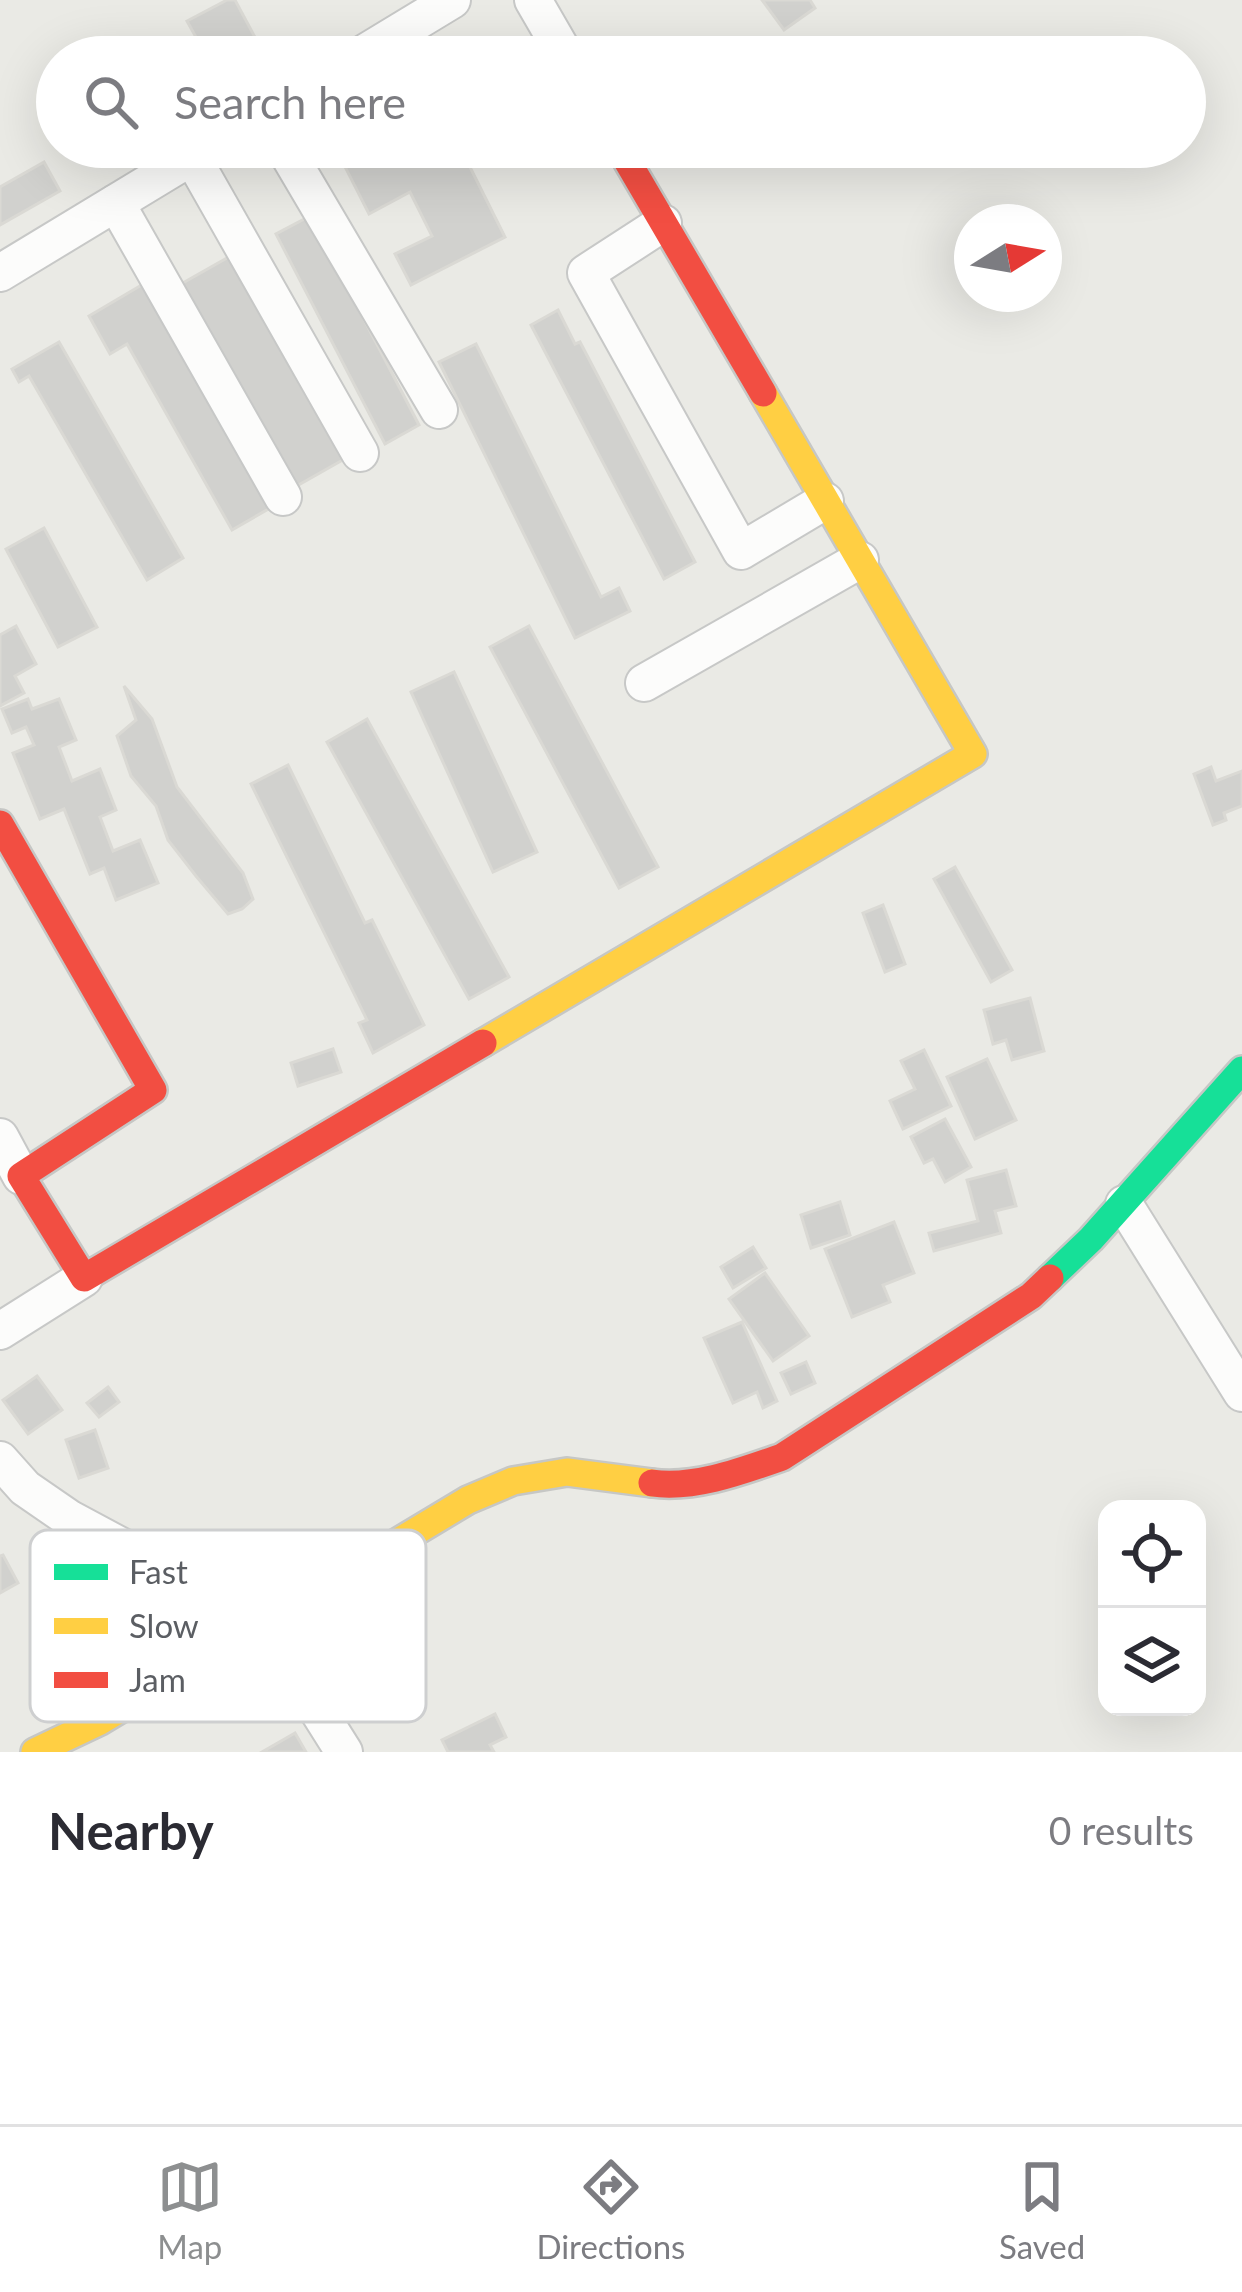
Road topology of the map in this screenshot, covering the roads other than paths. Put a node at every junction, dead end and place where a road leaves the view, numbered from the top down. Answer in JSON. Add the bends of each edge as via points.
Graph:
{"nodes":[{"id":1,"x":452,"y":0,"type":"edge"},
{"id":2,"x":533,"y":0,"type":"edge"},
{"id":3,"x":393,"y":36,"type":"edge"},
{"id":4,"x":554,"y":36,"type":"edge"},
{"id":5,"x":174,"y":168,"type":"edge"},
{"id":6,"x":209,"y":168,"type":"edge"},
{"id":7,"x":296,"y":168,"type":"edge"},
{"id":8,"x":631,"y":168,"type":"edge"},
{"id":9,"x":116,"y":203,"type":"junction"},
{"id":10,"x":664,"y":223,"type":"junction"},
{"id":11,"x":0,"y":273,"type":"edge"},
{"id":12,"x":439,"y":410,"type":"dead end"},
{"id":13,"x":360,"y":453,"type":"dead end"},
{"id":14,"x":283,"y":497,"type":"dead end"},
{"id":15,"x":825,"y":501,"type":"junction"},
{"id":16,"x":860,"y":560,"type":"junction"},
{"id":17,"x":644,"y":682,"type":"dead end"},
{"id":18,"x":0,"y":824,"type":"edge"},
{"id":19,"x":1242,"y":1070,"type":"edge"},
{"id":20,"x":0,"y":1137,"type":"edge"},
{"id":21,"x":21,"y":1176,"type":"junction"},
{"id":22,"x":1124,"y":1204,"type":"junction"},
{"id":23,"x":84,"y":1278,"type":"junction"},
{"id":24,"x":0,"y":1330,"type":"edge"},
{"id":25,"x":1242,"y":1393,"type":"edge"},
{"id":26,"x":0,"y":1460,"type":"edge"},
{"id":27,"x":91,"y":1530,"type":"edge"},
{"id":28,"x":418,"y":1530,"type":"edge"},
{"id":29,"x":96,"y":1722,"type":"edge"},
{"id":30,"x":325,"y":1722,"type":"edge"},
{"id":31,"x":40,"y":1752,"type":"edge"},
{"id":32,"x":344,"y":1752,"type":"edge"}],
"edges":[{"from":1,"to":3,"type":"street"},
{"from":2,"to":4,"type":"street"},
{"from":5,"to":9,"type":"street"},
{"from":6,"to":13,"type":"street"},
{"from":7,"to":12,"type":"street"},
{"from":8,"to":10,"type":"street"},
{"from":9,"to":11,"type":"street"},
{"from":9,"to":14,"type":"street"},
{"from":10,"to":15,"type":"street"},
{"from":10,"to":15,"type":"street","via":[[586,273],[741,551]]},
{"from":15,"to":16,"type":"street"},
{"from":16,"to":17,"type":"street"},
{"from":16,"to":23,"type":"street","via":[[973,754]]},
{"from":18,"to":21,"type":"street","via":[[153,1090]]},
{"from":19,"to":22,"type":"street"},
{"from":20,"to":21,"type":"street"},
{"from":21,"to":23,"type":"street"},
{"from":22,"to":25,"type":"street"},
{"from":22,"to":28,"type":"street","via":[[1030,1296],[782,1457],[666,1485],[567,1472],[513,1481]]},
{"from":23,"to":24,"type":"street"},
{"from":26,"to":27,"type":"street","via":[[25,1488]]},
{"from":29,"to":31,"type":"street"},
{"from":30,"to":32,"type":"street"}]}
